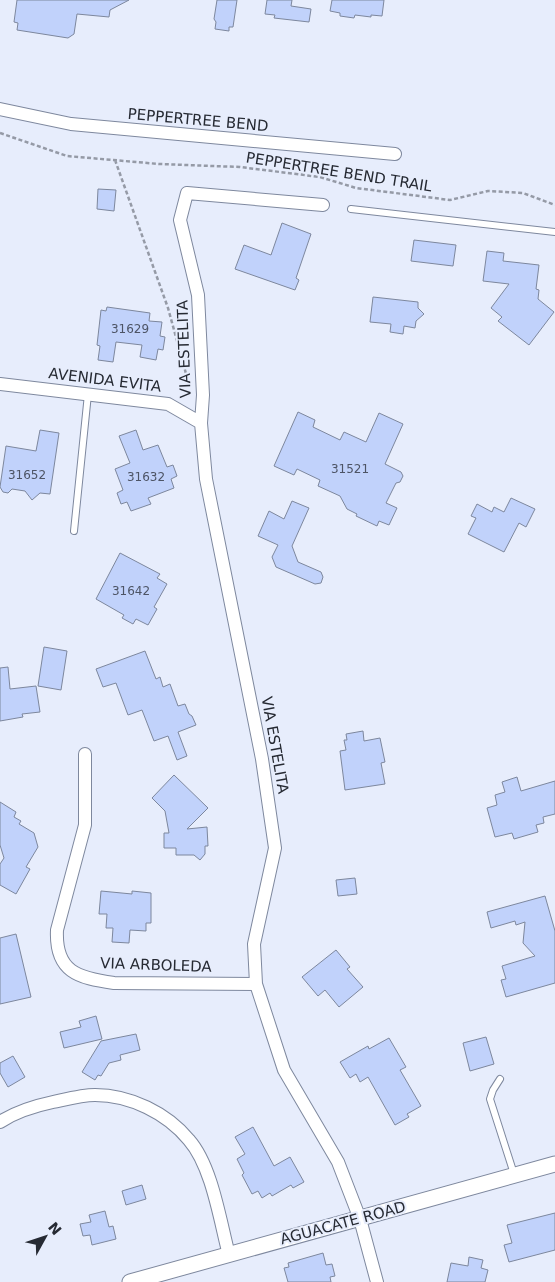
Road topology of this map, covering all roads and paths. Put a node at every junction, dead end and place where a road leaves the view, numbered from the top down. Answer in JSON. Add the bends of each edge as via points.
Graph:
{"nodes":[{"id":1,"x":0,"y":109,"type":"edge"},
{"id":2,"x":0,"y":133,"type":"edge"},
{"id":3,"x":395,"y":154,"type":"dead end"},
{"id":4,"x":115,"y":160,"type":"junction"},
{"id":5,"x":323,"y":205,"type":"dead end"},
{"id":6,"x":555,"y":205,"type":"edge"},
{"id":7,"x":351,"y":209,"type":"dead end"},
{"id":8,"x":555,"y":232,"type":"edge"},
{"id":9,"x":0,"y":384,"type":"edge"},
{"id":10,"x":190,"y":388,"type":"dead end"},
{"id":11,"x":88,"y":394,"type":"junction"},
{"id":12,"x":201,"y":423,"type":"junction"},
{"id":13,"x":74,"y":531,"type":"dead end"},
{"id":14,"x":85,"y":754,"type":"dead end"},
{"id":15,"x":256,"y":984,"type":"junction"},
{"id":16,"x":500,"y":1080,"type":"dead end"},
{"id":17,"x":0,"y":1122,"type":"edge"},
{"id":18,"x":555,"y":1164,"type":"edge"},
{"id":19,"x":515,"y":1176,"type":"junction"},
{"id":20,"x":360,"y":1219,"type":"junction"},
{"id":21,"x":229,"y":1255,"type":"junction"},
{"id":22,"x":130,"y":1282,"type":"edge"},
{"id":23,"x":377,"y":1282,"type":"edge"}],
"edges":[{"from":1,"to":3,"type":"street","name":"PEPPERTREE BEND","via":[[71,124]]},
{"from":2,"to":4,"type":"path","name":"PEPPERTREE BEND TRAIL","via":[[67,156]]},
{"from":4,"to":6,"type":"path","name":"PEPPERTREE BEND TRAIL","via":[[240,167],[320,177],[365,190],[450,200],[488,191],[523,193]]},
{"from":4,"to":10,"type":"path","via":[[168,308]]},
{"from":5,"to":12,"type":"street","name":"VIA ESTELITA","via":[[187,193],[180,220],[198,295],[203,395]]},
{"from":7,"to":8,"type":"lane"},
{"from":9,"to":11,"type":"street","name":"AVENIDA EVITA"},
{"from":11,"to":12,"type":"street","name":"AVENIDA EVITA","via":[[168,404]]},
{"from":11,"to":13,"type":"lane"},
{"from":12,"to":15,"type":"street","name":"VIA ESTELITA","via":[[206,479],[262,759],[275,848],[254,944]]},
{"from":14,"to":15,"type":"street","name":"VIA ARBOLEDA","via":[[85,825],[57,930],[59,954],[66,965],[74,974],[114,982]]},
{"from":15,"to":20,"type":"street","name":"VIA ESTELITA","via":[[284,1070],[338,1162]]},
{"from":16,"to":19,"type":"lane","via":[[490,1099]]},
{"from":17,"to":21,"type":"street","via":[[31,1107],[93,1095],[131,1101],[156,1112],[190,1140],[206,1170]]},
{"from":18,"to":19,"type":"street","name":"AGUACATE ROAD"},
{"from":19,"to":20,"type":"street","name":"AGUACATE ROAD"},
{"from":20,"to":21,"type":"street","name":"AGUACATE ROAD"},
{"from":20,"to":23,"type":"street","name":"VIA ESTELITA"},
{"from":21,"to":22,"type":"street","name":"AGUACATE ROAD"}]}
